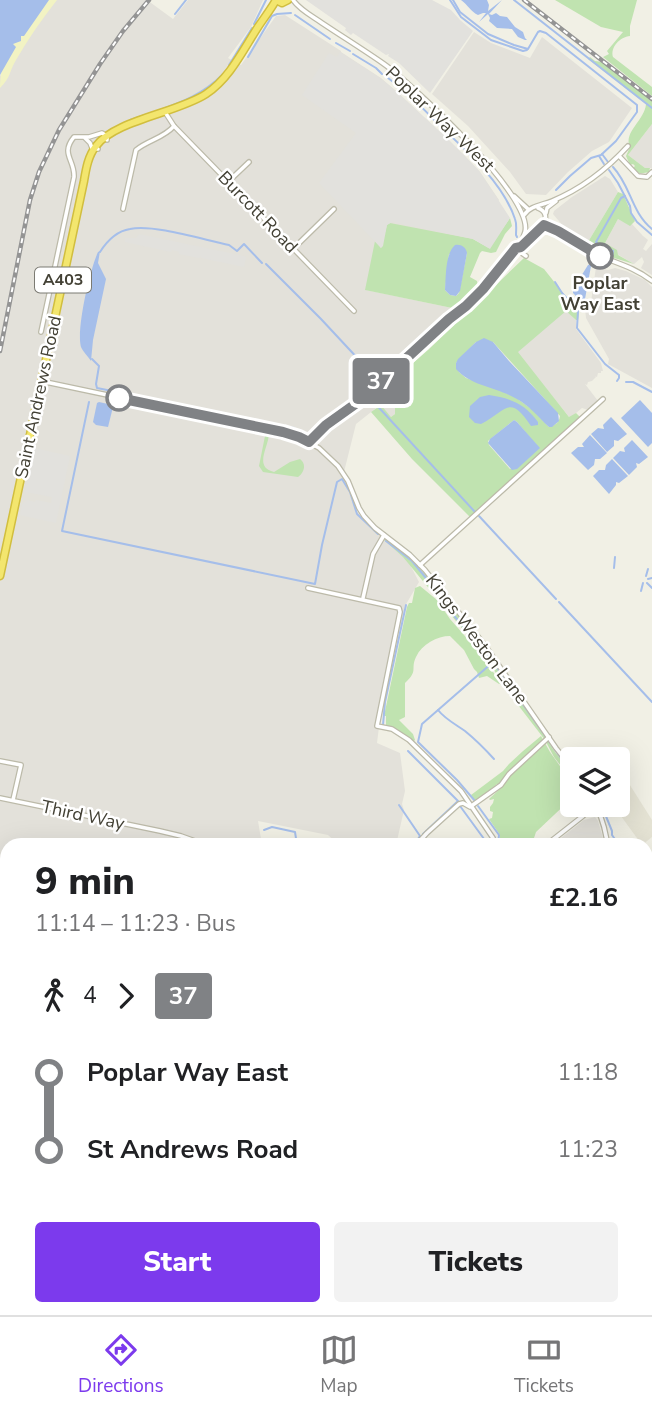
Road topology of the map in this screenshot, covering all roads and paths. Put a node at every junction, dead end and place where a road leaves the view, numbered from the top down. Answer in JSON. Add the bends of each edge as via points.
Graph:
{"nodes":[{"id":1,"x":285,"y":1,"type":"edge"},
{"id":2,"x":165,"y":112,"type":"junction"},
{"id":3,"x":174,"y":126,"type":"junction"},
{"id":4,"x":93,"y":136,"type":"junction"},
{"id":5,"x":83,"y":137,"type":"junction"},
{"id":6,"x":107,"y":138,"type":"junction"},
{"id":7,"x":628,"y":146,"type":"dead end"},
{"id":8,"x":94,"y":147,"type":"junction"},
{"id":9,"x":619,"y":156,"type":"junction"},
{"id":10,"x":249,"y":162,"type":"dead end"},
{"id":11,"x":652,"y":172,"type":"edge"},
{"id":12,"x":229,"y":181,"type":"junction"},
{"id":13,"x":510,"y":192,"type":"junction"},
{"id":14,"x":560,"y":197,"type":"junction"},
{"id":15,"x":117,"y":202,"type":"dead end"},
{"id":16,"x":536,"y":207,"type":"junction"},
{"id":17,"x":334,"y":209,"type":"dead end"},
{"id":18,"x":528,"y":209,"type":"junction"},
{"id":19,"x":545,"y":214,"type":"junction"},
{"id":20,"x":524,"y":215,"type":"junction"},
{"id":21,"x":545,"y":223,"type":"junction"},
{"id":22,"x":532,"y":228,"type":"junction"},
{"id":23,"x":294,"y":248,"type":"junction"},
{"id":24,"x":516,"y":248,"type":"junction"},
{"id":25,"x":526,"y":256,"type":"dead end"},
{"id":26,"x":652,"y":281,"type":"edge"},
{"id":27,"x":354,"y":311,"type":"dead end"},
{"id":28,"x":41,"y":331,"type":"dead end"},
{"id":29,"x":41,"y":381,"type":"junction"},
{"id":30,"x":603,"y":399,"type":"dead end"},
{"id":31,"x":311,"y":443,"type":"junction"},
{"id":32,"x":384,"y":535,"type":"junction"},
{"id":33,"x":420,"y":565,"type":"junction"},
{"id":34,"x":0,"y":576,"type":"edge"},
{"id":35,"x":308,"y":588,"type":"dead end"},
{"id":36,"x":362,"y":599,"type":"junction"},
{"id":37,"x":549,"y":737,"type":"junction"},
{"id":38,"x":560,"y":753,"type":"edge"},
{"id":39,"x":0,"y":761,"type":"edge"},
{"id":40,"x":0,"y":798,"type":"edge"},
{"id":41,"x":13,"y":800,"type":"junction"},
{"id":42,"x":472,"y":806,"type":"junction"},
{"id":43,"x":601,"y":817,"type":"edge"},
{"id":44,"x":583,"y":826,"type":"dead end"},
{"id":45,"x":185,"y":838,"type":"edge"},
{"id":46,"x":422,"y":838,"type":"edge"},
{"id":47,"x":494,"y":838,"type":"edge"},
{"id":48,"x":555,"y":838,"type":"edge"},
{"id":49,"x":606,"y":838,"type":"edge"}],
"edges":[{"from":1,"to":2,"type":"highway","number":"A403","via":[[271,8],[218,85]]},
{"from":1,"to":13,"type":"street","name":"Poplar Way West","via":[[394,72],[469,142]]},
{"from":2,"to":3,"type":"street","name":"Burcott Road"},
{"from":2,"to":6,"type":"highway","name":"Saint Andrews Road","number":"A403"},
{"from":3,"to":12,"type":"street","name":"Burcott Road"},
{"from":3,"to":15,"type":"street","via":[[136,150],[124,207]]},
{"from":4,"to":5,"type":"street"},
{"from":4,"to":6,"type":"street","via":[[101,133]]},
{"from":4,"to":8,"type":"street"},
{"from":5,"to":8,"type":"street"},
{"from":5,"to":28,"type":"street","via":[[74,137],[70,143],[68,156],[74,177]]},
{"from":6,"to":8,"type":"highway","name":"Saint Andrews Road","number":"A403"},
{"from":7,"to":9,"type":"street"},
{"from":8,"to":29,"type":"highway","name":"Saint Andrews Road","number":"A403"},
{"from":9,"to":11,"type":"street","via":[[638,176]]},
{"from":9,"to":14,"type":"street"},
{"from":10,"to":12,"type":"street"},
{"from":12,"to":23,"type":"street","name":"Burcott Road"},
{"from":13,"to":18,"type":"street","name":"Poplar Way West"},
{"from":13,"to":20,"type":"street","name":"Poplar Way West"},
{"from":14,"to":16,"type":"street"},
{"from":14,"to":19,"type":"street"},
{"from":16,"to":18,"type":"street"},
{"from":16,"to":19,"type":"street"},
{"from":17,"to":23,"type":"street"},
{"from":18,"to":20,"type":"street"},
{"from":19,"to":21,"type":"street"},
{"from":20,"to":22,"type":"street"},
{"from":21,"to":22,"type":"street"},
{"from":21,"to":26,"type":"street"},
{"from":22,"to":24,"type":"street"},
{"from":22,"to":24,"type":"street"},
{"from":23,"to":27,"type":"street","name":"Burcott Road"},
{"from":24,"to":25,"type":"street"},
{"from":24,"to":31,"type":"street","via":[[466,306],[361,400],[326,425]]},
{"from":29,"to":31,"type":"street","name":"Kings Weston Lane","via":[[283,432]]},
{"from":29,"to":34,"type":"highway","name":"Saint Andrews Road","number":"A403"},
{"from":30,"to":33,"type":"street"},
{"from":31,"to":32,"type":"street","name":"Kings Weston Lane","via":[[338,466],[364,516]]},
{"from":32,"to":33,"type":"street","name":"Kings Weston Lane"},
{"from":32,"to":36,"type":"street","via":[[373,554]]},
{"from":33,"to":37,"type":"street","name":"Kings Weston Lane","via":[[484,644]]},
{"from":35,"to":36,"type":"street"},
{"from":36,"to":42,"type":"street","via":[[397,607],[400,612],[377,726],[409,740]]},
{"from":37,"to":38,"type":"street","name":"Kings Weston Lane"},
{"from":37,"to":42,"type":"street","via":[[501,785]]},
{"from":39,"to":41,"type":"street","via":[[21,765]]},
{"from":40,"to":41,"type":"street","name":"Third Way"},
{"from":41,"to":45,"type":"street","name":"Third Way"},
{"from":42,"to":46,"type":"street","via":[[459,804]]},
{"from":42,"to":47,"type":"street"},
{"from":43,"to":49,"type":"street"},
{"from":44,"to":48,"type":"street","via":[[581,818]]}]}
